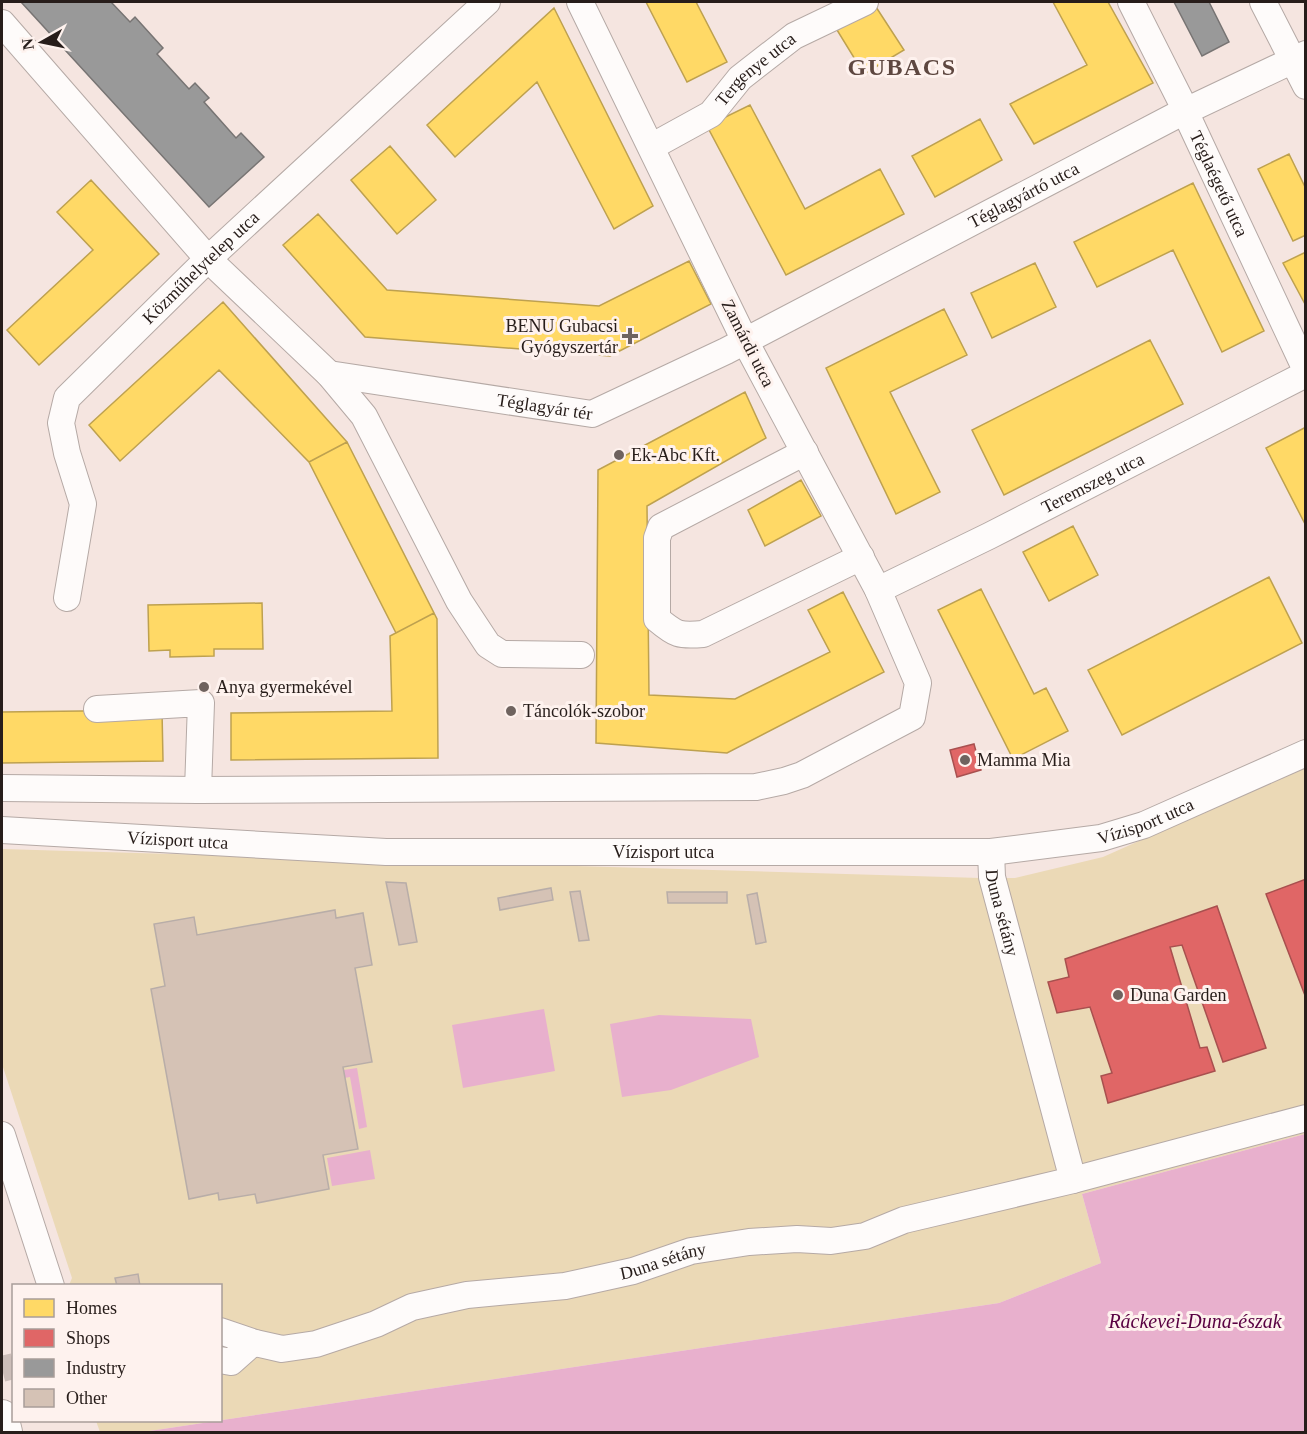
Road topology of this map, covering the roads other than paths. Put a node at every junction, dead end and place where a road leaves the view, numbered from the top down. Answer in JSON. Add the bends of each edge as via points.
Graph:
{"nodes":[{"id":1,"x":487,"y":2,"type":"edge"},
{"id":2,"x":580,"y":2,"type":"edge"},
{"id":3,"x":865,"y":2,"type":"edge"},
{"id":4,"x":1131,"y":2,"type":"edge"},
{"id":5,"x":1263,"y":2,"type":"edge"},
{"id":6,"x":2,"y":23,"type":"edge"},
{"id":7,"x":1299,"y":57,"type":"edge"},
{"id":8,"x":1305,"y":86,"type":"edge"},
{"id":9,"x":1186,"y":111,"type":"junction"},
{"id":10,"x":651,"y":147,"type":"junction"},
{"id":11,"x":208,"y":260,"type":"junction"},
{"id":12,"x":745,"y":341,"type":"junction"},
{"id":13,"x":1305,"y":372,"type":"edge"},
{"id":14,"x":329,"y":374,"type":"junction"},
{"id":15,"x":805,"y":452,"type":"junction"},
{"id":16,"x":861,"y":557,"type":"junction"},
{"id":17,"x":878,"y":590,"type":"junction"},
{"id":18,"x":67,"y":598,"type":"dead end"},
{"id":19,"x":581,"y":655,"type":"dead end"},
{"id":20,"x":97,"y":709,"type":"dead end"},
{"id":21,"x":1305,"y":753,"type":"edge"},
{"id":22,"x":2,"y":788,"type":"edge"},
{"id":23,"x":198,"y":790,"type":"junction"},
{"id":24,"x":2,"y":830,"type":"edge"},
{"id":25,"x":991,"y":852,"type":"junction"},
{"id":26,"x":1305,"y":1118,"type":"edge"},
{"id":27,"x":2,"y":1135,"type":"edge"},
{"id":28,"x":1073,"y":1180,"type":"junction"},
{"id":29,"x":50,"y":1284,"type":"edge"},
{"id":30,"x":224,"y":1335,"type":"edge"},
{"id":31,"x":255,"y":1343,"type":"junction"},
{"id":32,"x":222,"y":1360,"type":"edge"},
{"id":33,"x":2,"y":1416,"type":"edge"},
{"id":34,"x":6,"y":1432,"type":"edge"}],
"edges":[{"from":1,"to":11,"type":"street","name":"Közműhelytelep utca"},
{"from":2,"to":10,"type":"street","name":"Zamárdi utca"},
{"from":3,"to":10,"type":"street","name":"Tergenye utca","via":[[794,36],[740,78],[711,114]]},
{"from":4,"to":9,"type":"street","name":"Téglaégető utca"},
{"from":5,"to":7,"type":"street"},
{"from":6,"to":11,"type":"street"},
{"from":7,"to":8,"type":"street"},
{"from":7,"to":9,"type":"street","name":"Téglagyártó utca"},
{"from":9,"to":12,"type":"street","name":"Téglagyártó utca"},
{"from":9,"to":13,"type":"street","name":"Téglaégető utca"},
{"from":10,"to":12,"type":"street","name":"Zamárdi utca"},
{"from":11,"to":14,"type":"street"},
{"from":11,"to":18,"type":"street","name":"Közműhelytelep utca","via":[[67,398],[61,423],[83,504]]},
{"from":12,"to":14,"type":"street","name":"Téglagyár tér","via":[[592,414]]},
{"from":12,"to":15,"type":"street","name":"Zamárdi utca"},
{"from":13,"to":17,"type":"street","name":"Teremszeg utca"},
{"from":14,"to":19,"type":"street","via":[[364,416],[459,602],[488,645],[502,654]]},
{"from":15,"to":16,"type":"street","name":"Zamárdi utca"},
{"from":15,"to":16,"type":"street","via":[[661,527],[657,538],[657,619],[682,636],[703,634]]},
{"from":16,"to":17,"type":"street","name":"Zamárdi utca"},
{"from":17,"to":23,"type":"street","name":"Zamárdi utca","via":[[918,683],[912,717],[784,781],[756,787]]},
{"from":20,"to":23,"type":"street","via":[[201,703]]},
{"from":21,"to":25,"type":"street","name":"Vízisport utca","via":[[1144,825],[1101,838]]},
{"from":22,"to":23,"type":"street"},
{"from":24,"to":25,"type":"street","name":"Vízisport utca","via":[[386,852]]},
{"from":25,"to":28,"type":"street","name":"Duna sétány","via":[[992,877]]},
{"from":26,"to":28,"type":"street","name":"Duna sétány"},
{"from":27,"to":29,"type":"street"},
{"from":28,"to":31,"type":"street","name":"Duna sétány","via":[[904,1220],[865,1236],[831,1241],[749,1242],[691,1251],[633,1271],[565,1286],[467,1295],[412,1307],[316,1344],[282,1349]]},
{"from":30,"to":31,"type":"street","name":"Duna sétány"},
{"from":31,"to":32,"type":"street","via":[[231,1362]]},
{"from":33,"to":34,"type":"main road"}]}
